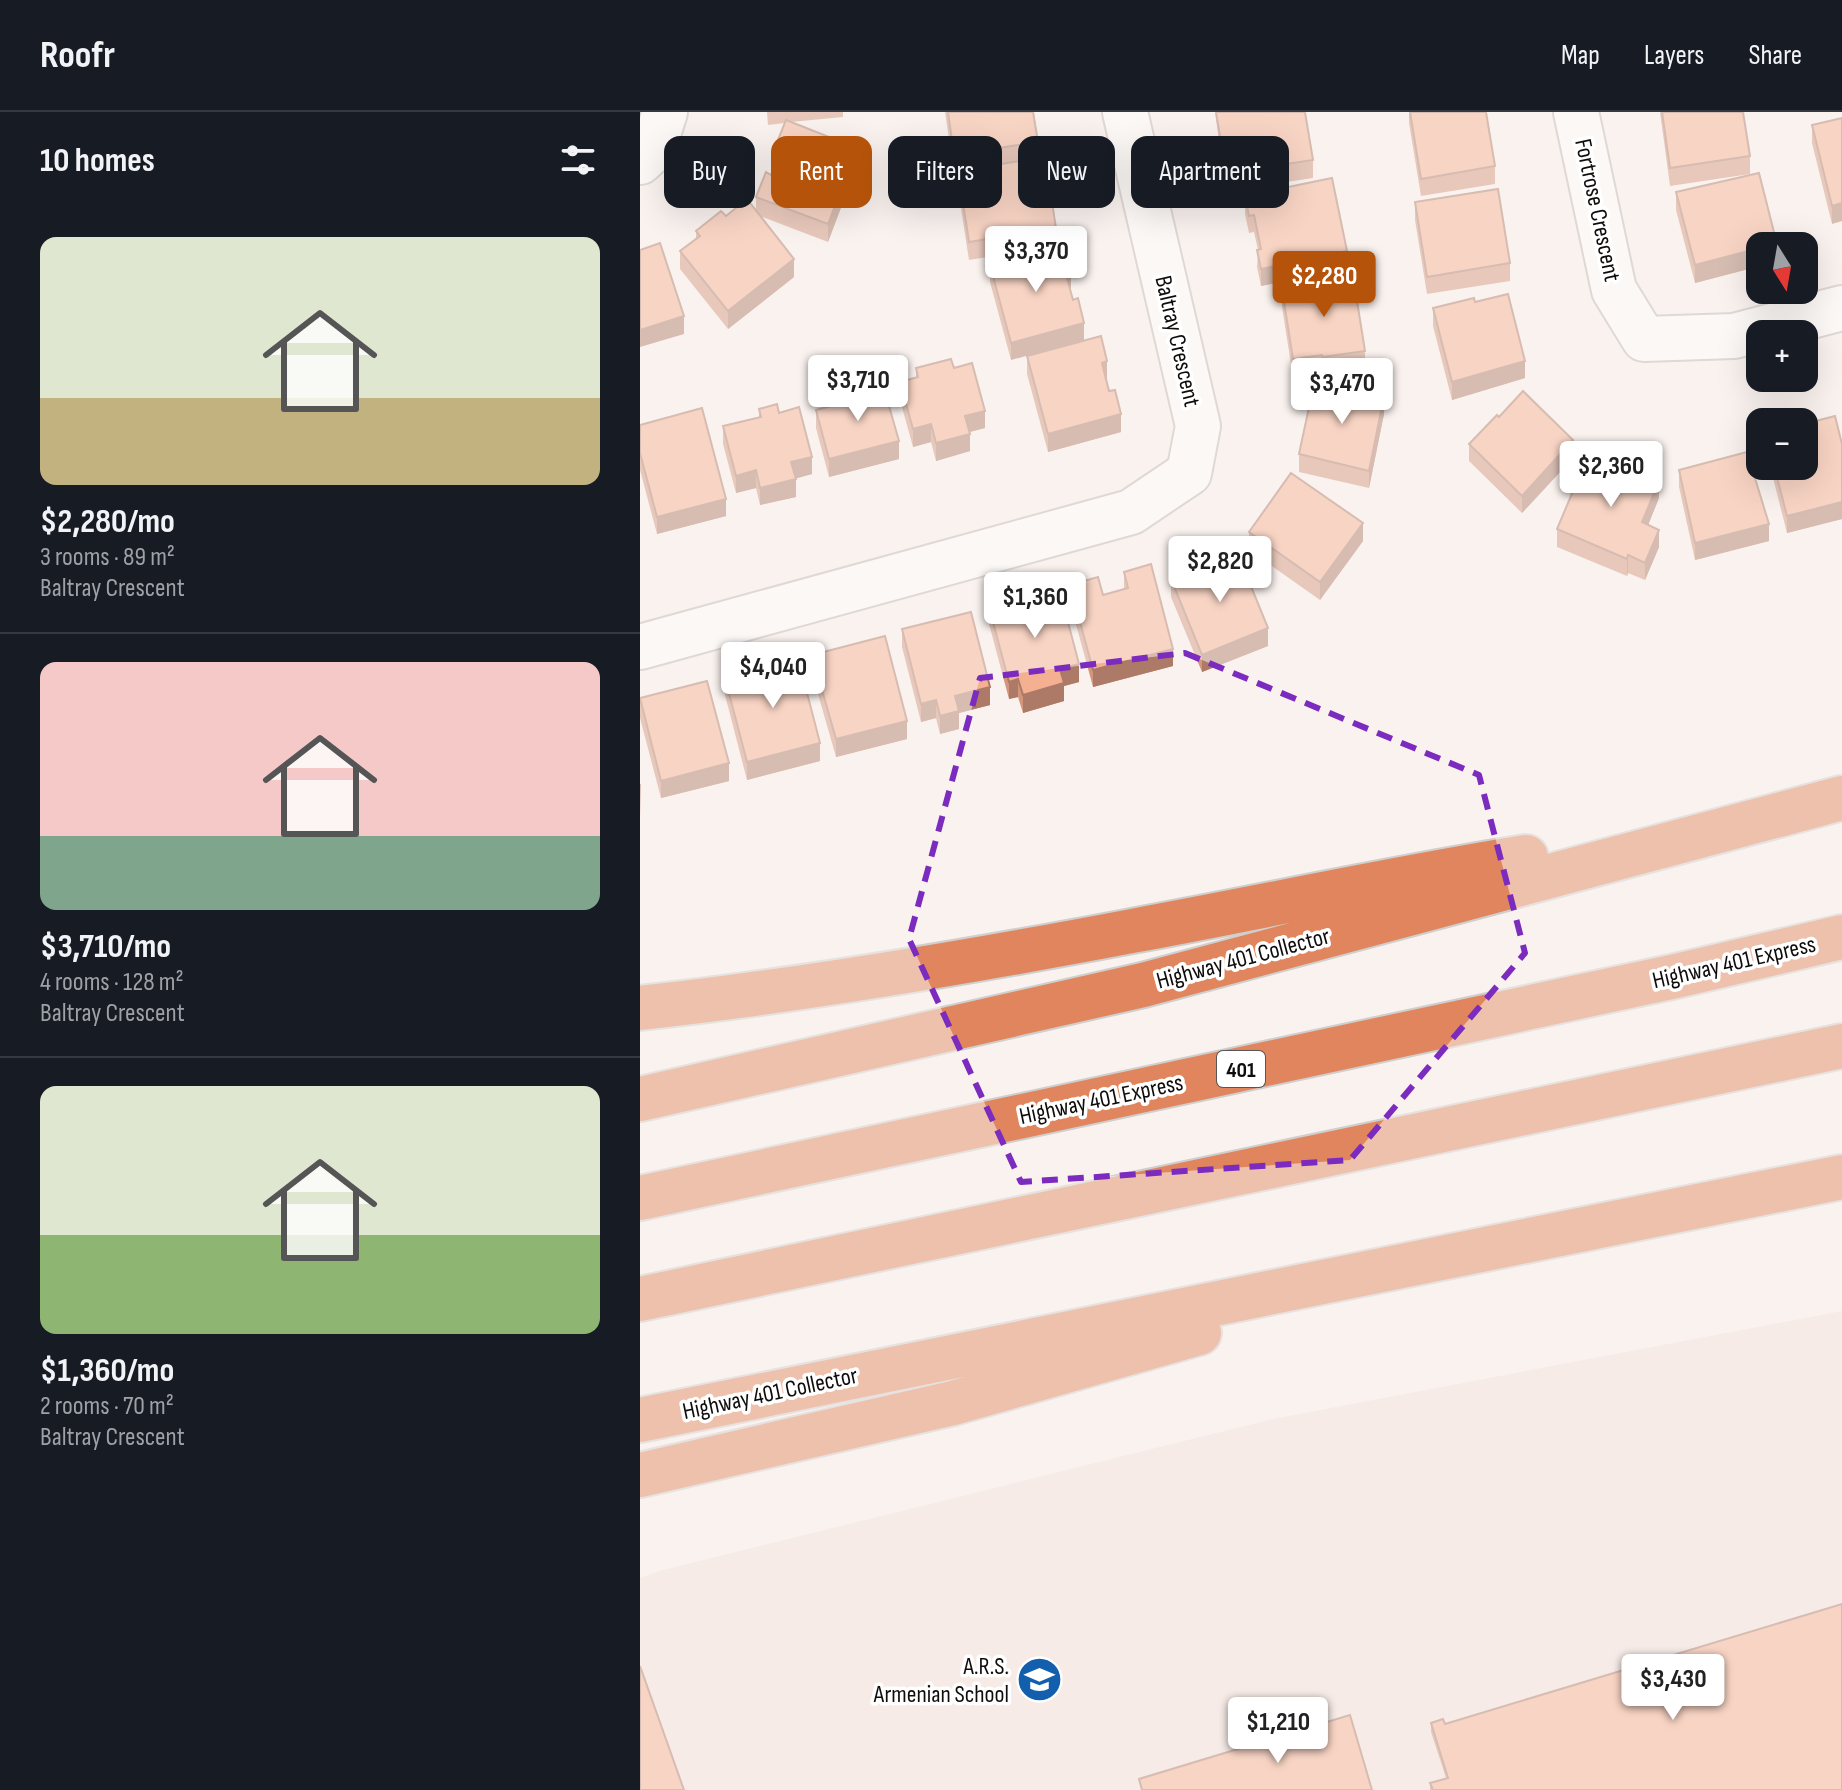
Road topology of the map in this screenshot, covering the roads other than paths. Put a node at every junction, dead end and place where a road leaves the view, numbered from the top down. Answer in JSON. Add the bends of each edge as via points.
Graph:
{"nodes":[{"id":1,"x":665,"y":112,"type":"edge"},
{"id":2,"x":1125,"y":112,"type":"edge"},
{"id":3,"x":1576,"y":112,"type":"edge"},
{"id":4,"x":640,"y":162,"type":"edge"},
{"id":5,"x":1842,"y":308,"type":"edge"},
{"id":6,"x":640,"y":647,"type":"edge"},
{"id":7,"x":1842,"y":798,"type":"edge"},
{"id":8,"x":1757,"y":821,"type":"junction"},
{"id":9,"x":1842,"y":937,"type":"edge"},
{"id":10,"x":640,"y":1008,"type":"edge"},
{"id":11,"x":1842,"y":1046,"type":"edge"},
{"id":12,"x":640,"y":1099,"type":"edge"},
{"id":13,"x":1842,"y":1177,"type":"edge"},
{"id":14,"x":640,"y":1198,"type":"edge"},
{"id":15,"x":1526,"y":1239,"type":"junction"},
{"id":16,"x":640,"y":1299,"type":"edge"},
{"id":17,"x":640,"y":1420,"type":"edge"},
{"id":18,"x":640,"y":1475,"type":"edge"}],
"edges":[{"from":1,"to":4,"type":"street","via":[[653,150]]},
{"from":2,"to":6,"type":"street","name":"Baltray Crescent","via":[[1198,426],[1189,473],[1131,512]]},
{"from":3,"to":5,"type":"street","name":"Fortrose Crescent","via":[[1614,290],[1644,339],[1734,336]]},
{"from":7,"to":8,"type":"highway","name":"Highway 401 Collector"},
{"from":8,"to":10,"type":"highway","via":[[1454,869],[1130,932],[805,987]]},
{"from":8,"to":12,"type":"highway","name":"Highway 401 Collector","via":[[1143,985]]},
{"from":9,"to":14,"type":"highway","name":"Highway 401 Express","number":"401"},
{"from":11,"to":16,"type":"highway"},
{"from":13,"to":15,"type":"highway","name":"Highway 401 Collector"},
{"from":15,"to":17,"type":"highway","name":"Highway 401 Collector"},
{"from":15,"to":18,"type":"highway","via":[[953,1403]]}]}
